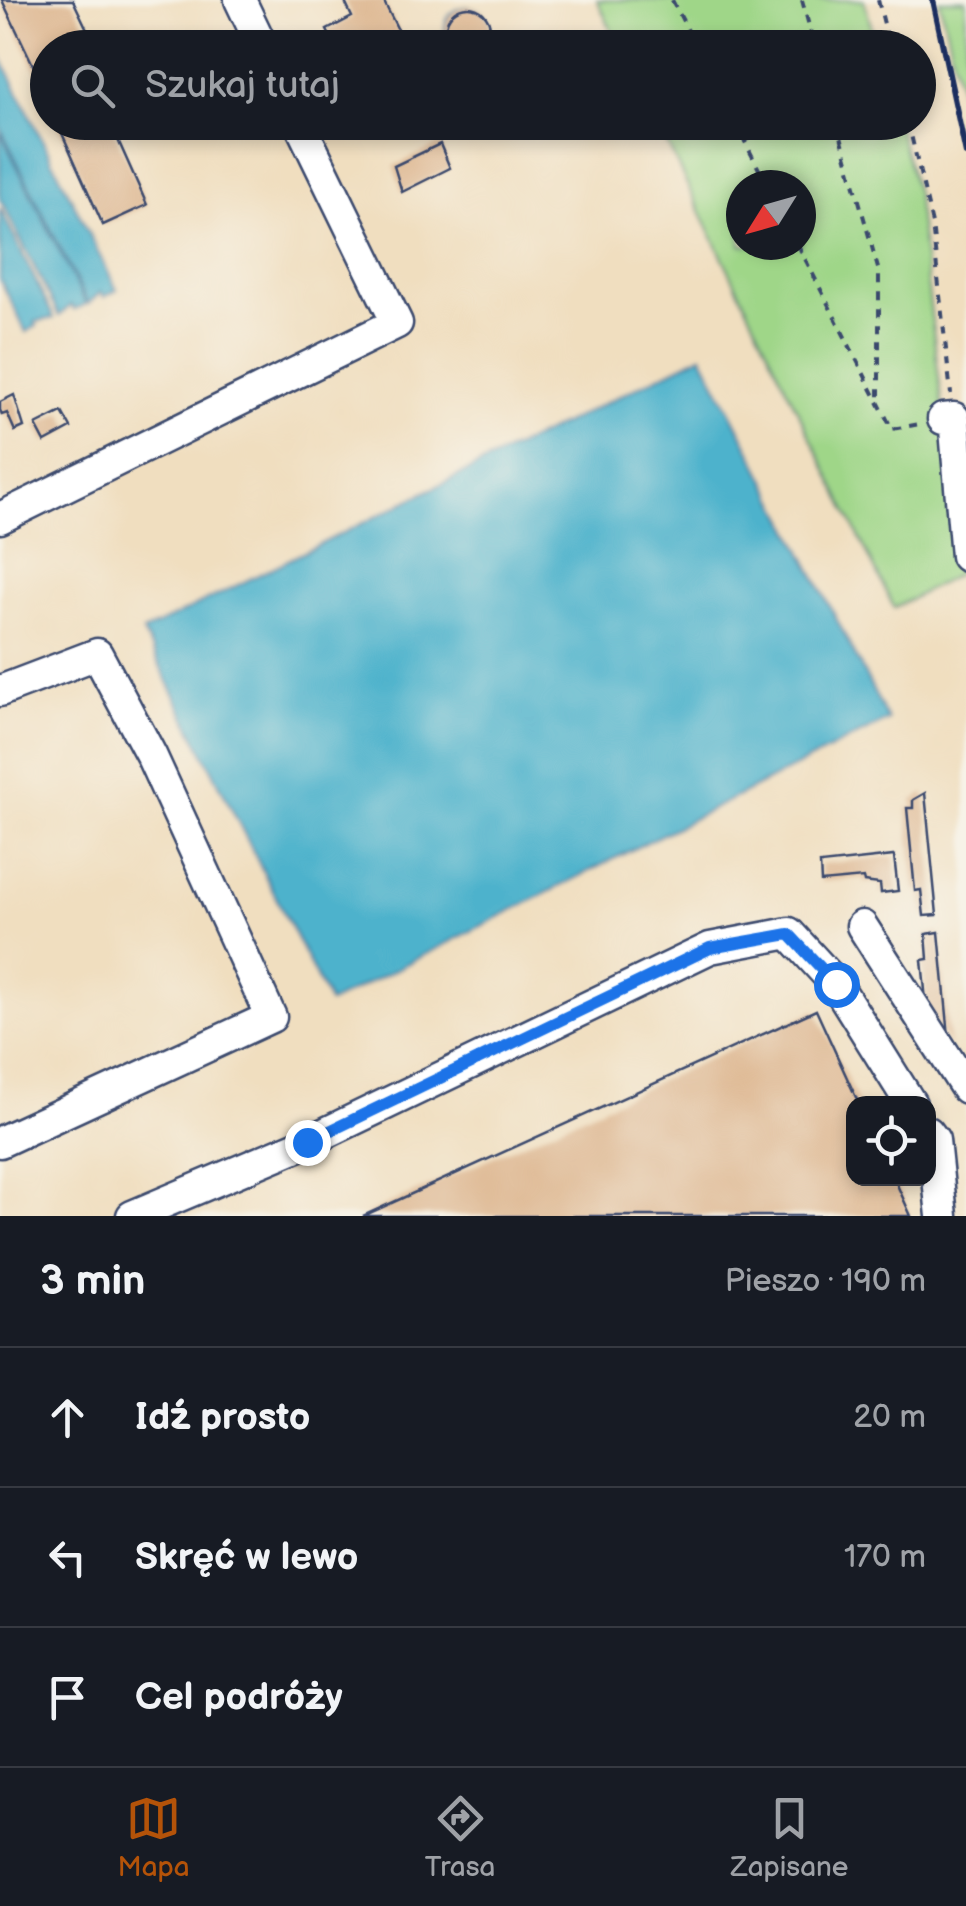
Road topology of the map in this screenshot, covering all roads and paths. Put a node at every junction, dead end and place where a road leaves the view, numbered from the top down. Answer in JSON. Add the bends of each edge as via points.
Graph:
{"nodes":[{"id":1,"x":240,"y":0,"type":"edge"},
{"id":2,"x":672,"y":0,"type":"edge"},
{"id":3,"x":802,"y":0,"type":"edge"},
{"id":4,"x":878,"y":0,"type":"edge"},
{"id":5,"x":254,"y":30,"type":"edge"},
{"id":6,"x":688,"y":30,"type":"edge"},
{"id":7,"x":810,"y":30,"type":"edge"},
{"id":8,"x":886,"y":30,"type":"edge"},
{"id":9,"x":308,"y":140,"type":"edge"},
{"id":10,"x":744,"y":140,"type":"edge"},
{"id":11,"x":841,"y":140,"type":"edge"},
{"id":12,"x":912,"y":140,"type":"edge"},
{"id":13,"x":759,"y":170,"type":"edge"},
{"id":14,"x":806,"y":260,"type":"edge"},
{"id":15,"x":879,"y":404,"type":"junction"},
{"id":16,"x":948,"y":419,"type":"junction"},
{"id":17,"x":0,"y":518,"type":"edge"},
{"id":18,"x":966,"y":556,"type":"edge"},
{"id":19,"x":0,"y":691,"type":"edge"},
{"id":20,"x":862,"y":926,"type":"dead end"},
{"id":21,"x":966,"y":1088,"type":"edge"},
{"id":22,"x":906,"y":1096,"type":"edge"},
{"id":23,"x":0,"y":1142,"type":"edge"},
{"id":24,"x":936,"y":1159,"type":"edge"},
{"id":25,"x":132,"y":1216,"type":"edge"},
{"id":26,"x":942,"y":1216,"type":"edge"}],
"edges":[{"from":1,"to":5,"type":"lane"},
{"from":2,"to":6,"type":"path"},
{"from":3,"to":7,"type":"path"},
{"from":4,"to":8,"type":"path"},
{"from":9,"to":17,"type":"lane","via":[[396,324]]},
{"from":10,"to":13,"type":"path"},
{"from":11,"to":15,"type":"path","via":[[880,272]]},
{"from":12,"to":16,"type":"path","via":[[932,224]]},
{"from":14,"to":15,"type":"path"},
{"from":15,"to":16,"type":"path","via":[[892,430]]},
{"from":16,"to":18,"type":"lane"},
{"from":19,"to":23,"type":"lane","via":[[97,654],[272,1018]]},
{"from":20,"to":21,"type":"lane"},
{"from":22,"to":25,"type":"lane","via":[[836,984],[789,934],[710,948],[307,1142]]},
{"from":24,"to":26,"type":"lane"}]}
